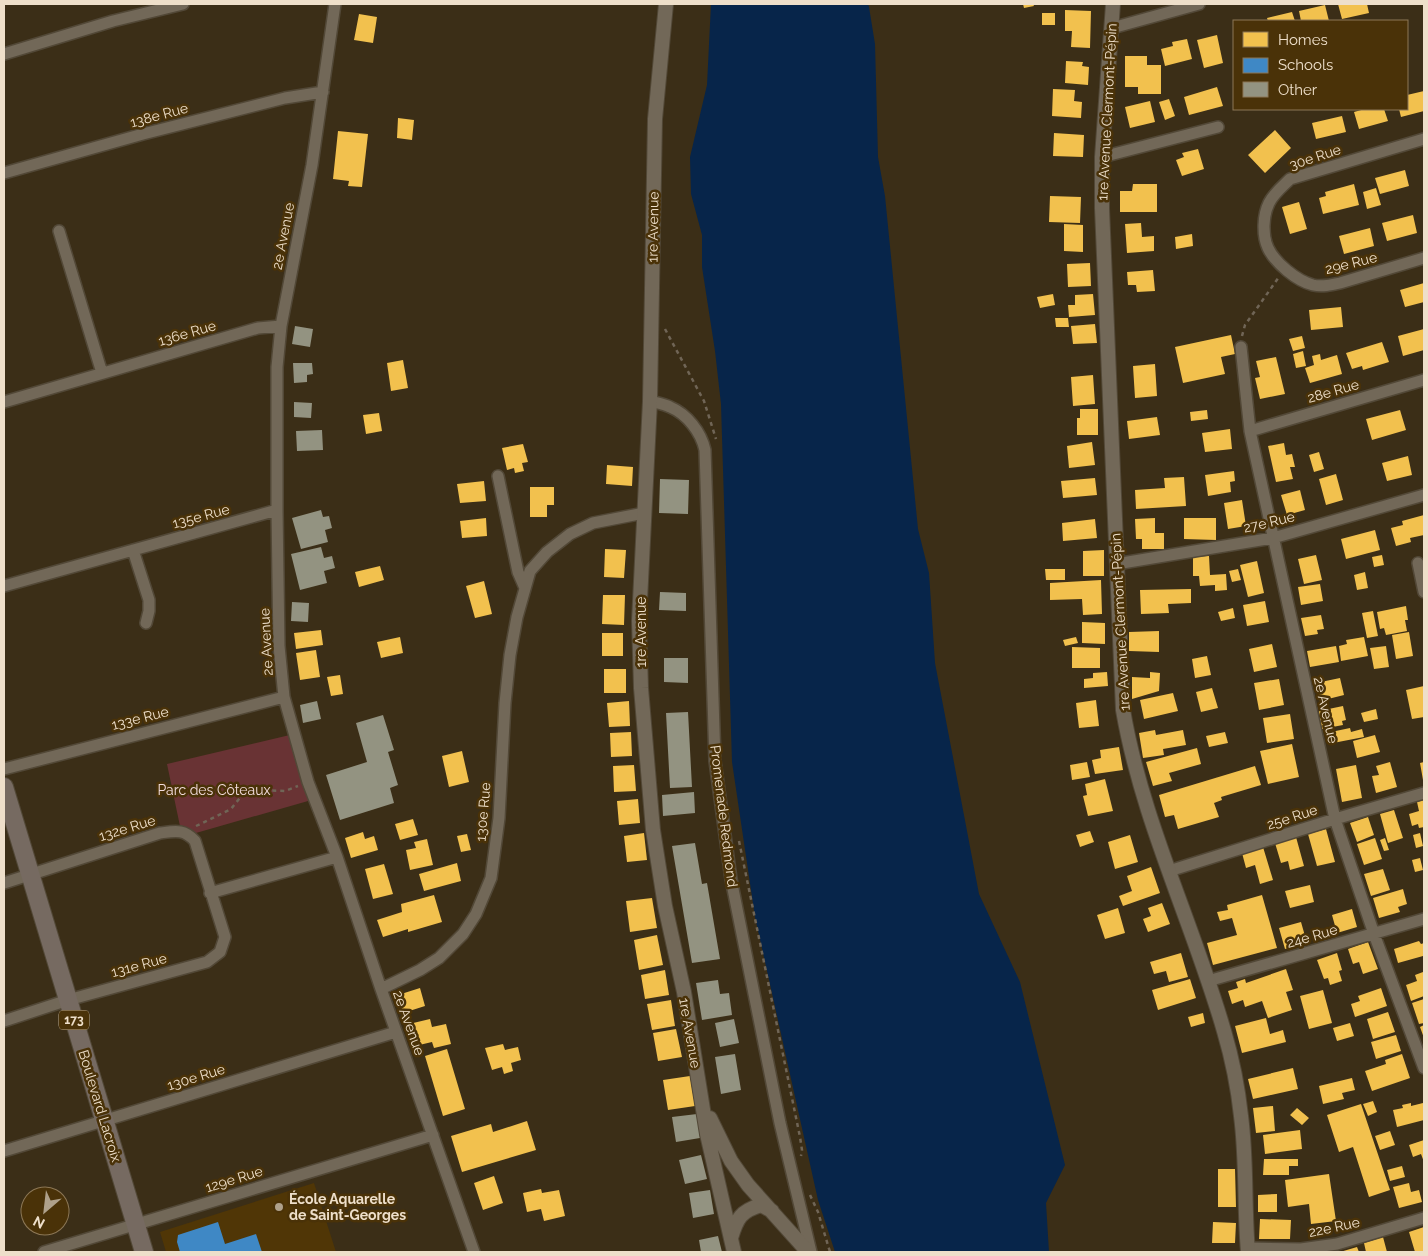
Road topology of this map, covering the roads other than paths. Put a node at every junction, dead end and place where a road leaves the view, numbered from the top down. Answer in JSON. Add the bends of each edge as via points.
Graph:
{"nodes":[{"id":1,"x":183,"y":4,"type":"edge"},
{"id":2,"x":335,"y":4,"type":"edge"},
{"id":3,"x":666,"y":4,"type":"edge"},
{"id":4,"x":1113,"y":4,"type":"edge"},
{"id":5,"x":1199,"y":4,"type":"edge"},
{"id":6,"x":1112,"y":28,"type":"junction"},
{"id":7,"x":4,"y":54,"type":"edge"},
{"id":8,"x":323,"y":92,"type":"junction"},
{"id":9,"x":1218,"y":127,"type":"dead end"},
{"id":10,"x":1424,"y":139,"type":"edge"},
{"id":11,"x":1102,"y":157,"type":"junction"},
{"id":12,"x":4,"y":173,"type":"edge"},
{"id":13,"x":59,"y":231,"type":"dead end"},
{"id":14,"x":1268,"y":248,"type":"joint"},
{"id":15,"x":1424,"y":258,"type":"edge"},
{"id":16,"x":281,"y":326,"type":"junction"},
{"id":17,"x":1241,"y":347,"type":"road end"},
{"id":18,"x":102,"y":373,"type":"junction"},
{"id":19,"x":1424,"y":380,"type":"edge"},
{"id":20,"x":650,"y":401,"type":"junction"},
{"id":21,"x":4,"y":402,"type":"edge"},
{"id":22,"x":1250,"y":431,"type":"junction"},
{"id":23,"x":498,"y":476,"type":"dead end"},
{"id":24,"x":1424,"y":494,"type":"edge"},
{"id":25,"x":277,"y":510,"type":"junction"},
{"id":26,"x":644,"y":513,"type":"junction"},
{"id":27,"x":1273,"y":538,"type":"junction"},
{"id":28,"x":133,"y":550,"type":"junction"},
{"id":29,"x":1418,"y":563,"type":"dead end"},
{"id":30,"x":1116,"y":564,"type":"junction"},
{"id":31,"x":4,"y":586,"type":"edge"},
{"id":32,"x":525,"y":588,"type":"junction"},
{"id":33,"x":1424,"y":592,"type":"edge"},
{"id":34,"x":146,"y":623,"type":"dead end"},
{"id":35,"x":284,"y":696,"type":"junction"},
{"id":36,"x":4,"y":769,"type":"edge"},
{"id":37,"x":4,"y":787,"type":"edge"},
{"id":38,"x":1424,"y":793,"type":"edge"},
{"id":39,"x":1335,"y":819,"type":"junction"},
{"id":40,"x":336,"y":857,"type":"junction"},
{"id":41,"x":1170,"y":871,"type":"junction"},
{"id":42,"x":30,"y":875,"type":"junction"},
{"id":43,"x":4,"y":882,"type":"edge"},
{"id":44,"x":210,"y":893,"type":"junction"},
{"id":45,"x":1424,"y":919,"type":"edge"},
{"id":46,"x":1374,"y":934,"type":"junction"},
{"id":47,"x":1208,"y":981,"type":"junction"},
{"id":48,"x":380,"y":989,"type":"junction"},
{"id":49,"x":68,"y":1000,"type":"junction"},
{"id":50,"x":4,"y":1021,"type":"edge"},
{"id":51,"x":396,"y":1032,"type":"junction"},
{"id":52,"x":1424,"y":1068,"type":"edge"},
{"id":53,"x":702,"y":1099,"type":"junction"},
{"id":54,"x":104,"y":1120,"type":"junction"},
{"id":55,"x":433,"y":1135,"type":"junction"},
{"id":56,"x":4,"y":1151,"type":"edge"},
{"id":57,"x":773,"y":1212,"type":"junction"},
{"id":58,"x":1424,"y":1218,"type":"edge"},
{"id":59,"x":136,"y":1225,"type":"junction"},
{"id":60,"x":732,"y":1245,"type":"edge"},
{"id":61,"x":1248,"y":1250,"type":"edge"},
{"id":62,"x":44,"y":1252,"type":"edge"},
{"id":63,"x":144,"y":1252,"type":"edge"},
{"id":64,"x":474,"y":1252,"type":"edge"},
{"id":65,"x":810,"y":1252,"type":"edge"}],
"edges":[{"from":1,"to":7,"type":"street"},
{"from":2,"to":8,"type":"street","name":"2e Avenue"},
{"from":3,"to":20,"type":"street","name":"1re Avenue","via":[[655,119]]},
{"from":4,"to":6,"type":"street","name":"1re Avenue Clermont-Pépin"},
{"from":5,"to":6,"type":"street"},
{"from":6,"to":11,"type":"street","name":"1re Avenue Clermont-Pépin"},
{"from":8,"to":12,"type":"street","name":"138e Rue","via":[[285,98],[142,134]]},
{"from":8,"to":16,"type":"street","name":"2e Avenue"},
{"from":9,"to":11,"type":"street"},
{"from":10,"to":14,"type":"street","name":"30e Rue","via":[[1290,179],[1268,204],[1264,218]]},
{"from":11,"to":30,"type":"street","name":"1re Avenue Clermont-Pépin"},
{"from":13,"to":18,"type":"street"},
{"from":14,"to":15,"type":"street","name":"29e Rue","via":[[1297,278],[1312,285],[1326,286]]},
{"from":16,"to":18,"type":"street","name":"136e Rue","via":[[258,328]]},
{"from":16,"to":25,"type":"street","name":"2e Avenue","via":[[276,403]]},
{"from":17,"to":22,"type":"street","name":"2e Avenue"},
{"from":18,"to":21,"type":"street","name":"136e Rue"},
{"from":19,"to":22,"type":"street","name":"28e Rue"},
{"from":20,"to":26,"type":"street","name":"1re Avenue"},
{"from":20,"to":65,"type":"street","name":"Promenade Redmond","via":[[671,407],[690,422],[702,436],[705,450],[715,761],[731,879],[780,1123]]},
{"from":22,"to":27,"type":"street","name":"2e Avenue"},
{"from":23,"to":32,"type":"street","via":[[518,572]]},
{"from":24,"to":27,"type":"street","name":"27e Rue"},
{"from":25,"to":28,"type":"street","name":"135e Rue"},
{"from":25,"to":35,"type":"street","name":"2e Avenue"},
{"from":26,"to":32,"type":"street","name":"130e Rue","via":[[593,523],[570,534],[546,552],[530,571]]},
{"from":26,"to":53,"type":"street","name":"1re Avenue","via":[[639,631],[653,830]]},
{"from":27,"to":30,"type":"street","name":"27e Rue"},
{"from":27,"to":39,"type":"street","name":"2e Avenue"},
{"from":28,"to":31,"type":"street","name":"135e Rue"},
{"from":28,"to":34,"type":"street","via":[[149,600]]},
{"from":29,"to":33,"type":"street"},
{"from":30,"to":41,"type":"street","name":"1re Avenue Clermont-Pépin","via":[[1121,686],[1127,731],[1146,805]]},
{"from":32,"to":48,"type":"street","name":"130e Rue","via":[[510,655],[504,703],[499,818],[491,878],[476,914],[463,934],[439,958]]},
{"from":35,"to":36,"type":"street","name":"133e Rue"},
{"from":35,"to":40,"type":"street","name":"2e Avenue","via":[[308,782]]},
{"from":37,"to":42,"type":"main road","name":"Boulevard Lacroix","number":"173"},
{"from":38,"to":39,"type":"street","name":"25e Rue"},
{"from":39,"to":41,"type":"street","name":"25e Rue"},
{"from":39,"to":46,"type":"street","name":"2e Avenue"},
{"from":40,"to":44,"type":"street"},
{"from":40,"to":48,"type":"street","name":"2e Avenue"},
{"from":41,"to":47,"type":"street","name":"1re Avenue Clermont-Pépin"},
{"from":42,"to":43,"type":"street","name":"132e Rue"},
{"from":42,"to":44,"type":"street","name":"132e Rue","via":[[160,833],[181,831],[195,842]]},
{"from":42,"to":49,"type":"main road","name":"Boulevard Lacroix","number":"173"},
{"from":44,"to":49,"type":"street","name":"131e Rue","via":[[225,937],[220,952],[214,958]]},
{"from":45,"to":46,"type":"street","name":"24e Rue"},
{"from":46,"to":47,"type":"street","name":"24e Rue"},
{"from":46,"to":52,"type":"street","name":"2e Avenue"},
{"from":47,"to":61,"type":"street","name":"1re Avenue Clermont-Pépin","via":[[1228,1047],[1241,1116]]},
{"from":48,"to":51,"type":"street","name":"2e Avenue"},
{"from":49,"to":50,"type":"street","name":"131e Rue"},
{"from":49,"to":54,"type":"main road","name":"Boulevard Lacroix","number":"173"},
{"from":51,"to":54,"type":"street","name":"130e Rue"},
{"from":51,"to":55,"type":"street","name":"2e Avenue"},
{"from":53,"to":57,"type":"street","name":"Promenade Redmond","via":[[731,1161]]},
{"from":53,"to":60,"type":"street","name":"1re Avenue"},
{"from":54,"to":56,"type":"street","name":"130e Rue"},
{"from":54,"to":59,"type":"main road","name":"Boulevard Lacroix","number":"173"},
{"from":55,"to":59,"type":"street","name":"129e Rue"},
{"from":55,"to":64,"type":"street","name":"2e Avenue"},
{"from":57,"to":60,"type":"street","via":[[761,1205],[744,1211],[735,1226]]},
{"from":57,"to":65,"type":"street","name":"Promenade Redmond"},
{"from":58,"to":61,"type":"street","name":"22e Rue","via":[[1337,1244],[1301,1249]]},
{"from":59,"to":62,"type":"street","name":"129e Rue"},
{"from":59,"to":63,"type":"main road","name":"Boulevard Lacroix","number":"173"}]}
